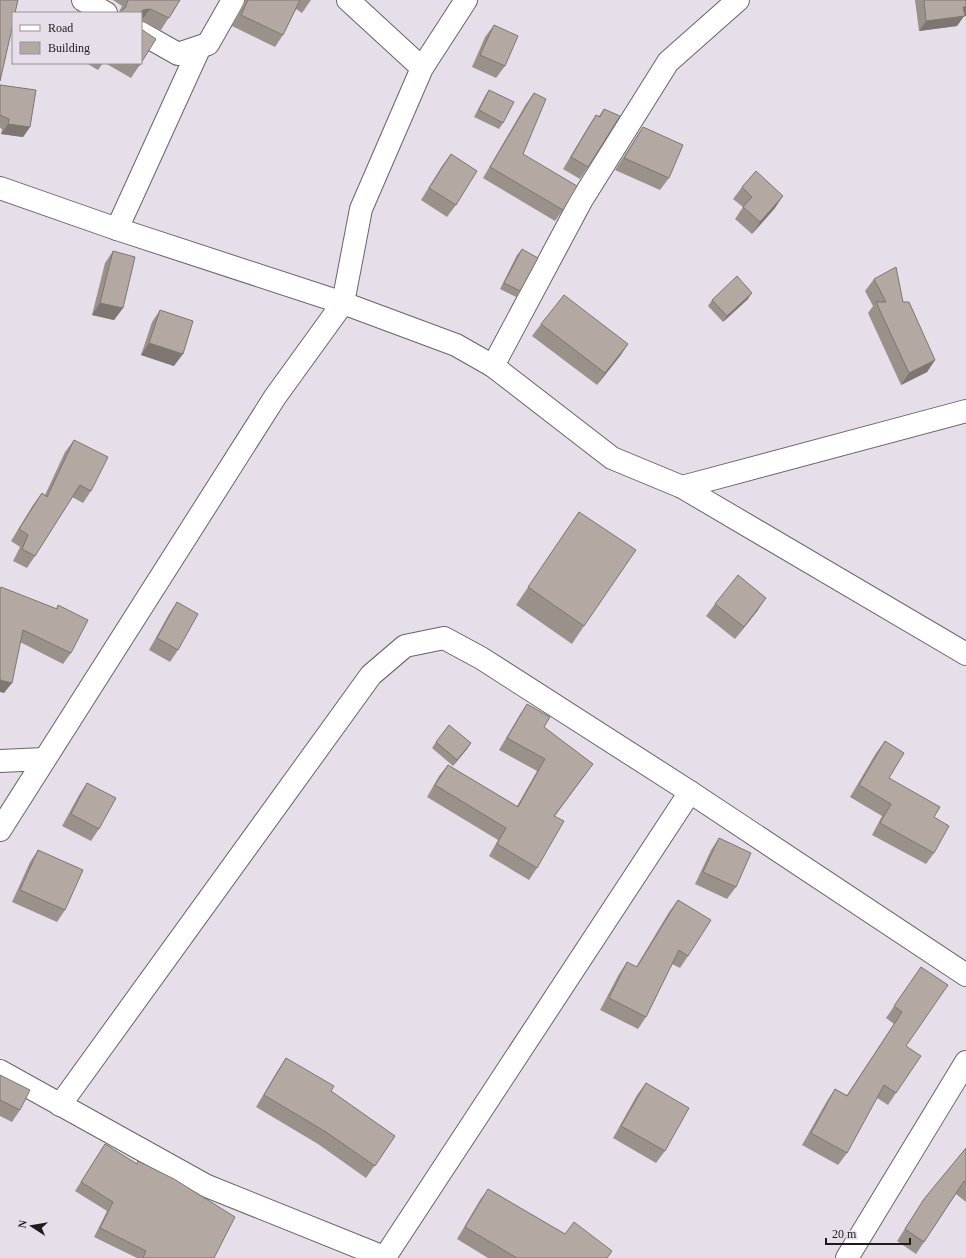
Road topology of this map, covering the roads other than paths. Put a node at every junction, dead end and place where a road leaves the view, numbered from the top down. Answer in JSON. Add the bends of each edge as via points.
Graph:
{"nodes":[{"id":1,"x":83,"y":0,"type":"edge"},
{"id":2,"x":232,"y":0,"type":"edge"},
{"id":3,"x":348,"y":0,"type":"edge"},
{"id":4,"x":466,"y":0,"type":"edge"},
{"id":5,"x":738,"y":0,"type":"edge"},
{"id":6,"x":104,"y":12,"type":"edge"},
{"id":7,"x":142,"y":34,"type":"edge"},
{"id":8,"x":199,"y":49,"type":"junction"},
{"id":9,"x":422,"y":68,"type":"junction"},
{"id":10,"x":0,"y":188,"type":"edge"},
{"id":11,"x":117,"y":229,"type":"junction"},
{"id":12,"x":343,"y":303,"type":"junction"},
{"id":13,"x":493,"y":366,"type":"junction"},
{"id":14,"x":966,"y":411,"type":"edge"},
{"id":15,"x":682,"y":488,"type":"junction"},
{"id":16,"x":966,"y":654,"type":"edge"},
{"id":17,"x":44,"y":759,"type":"junction"},
{"id":18,"x":0,"y":761,"type":"edge"},
{"id":19,"x":690,"y":792,"type":"junction"},
{"id":20,"x":0,"y":830,"type":"edge"},
{"id":21,"x":966,"y":975,"type":"edge"},
{"id":22,"x":966,"y":1062,"type":"edge"},
{"id":23,"x":0,"y":1071,"type":"edge"},
{"id":24,"x":60,"y":1105,"type":"junction"},
{"id":25,"x":385,"y":1258,"type":"edge"},
{"id":26,"x":847,"y":1258,"type":"edge"}],
"edges":[{"from":1,"to":6,"type":"street"},
{"from":2,"to":8,"type":"street","via":[[208,44]]},
{"from":3,"to":9,"type":"street"},
{"from":4,"to":9,"type":"street"},
{"from":5,"to":13,"type":"street","via":[[668,62],[581,201]]},
{"from":7,"to":8,"type":"street","via":[[178,54]]},
{"from":8,"to":11,"type":"street"},
{"from":9,"to":12,"type":"street","via":[[361,209]]},
{"from":10,"to":11,"type":"street"},
{"from":11,"to":12,"type":"street"},
{"from":12,"to":13,"type":"street","via":[[456,345]]},
{"from":12,"to":17,"type":"street","via":[[275,397]]},
{"from":13,"to":15,"type":"street","via":[[612,458]]},
{"from":14,"to":15,"type":"street"},
{"from":15,"to":16,"type":"street"},
{"from":17,"to":18,"type":"street"},
{"from":17,"to":20,"type":"street"},
{"from":19,"to":21,"type":"street"},
{"from":19,"to":24,"type":"street","via":[[481,658],[444,638],[405,646],[371,675]]},
{"from":19,"to":25,"type":"street"},
{"from":22,"to":26,"type":"street"},
{"from":23,"to":24,"type":"street"},
{"from":24,"to":25,"type":"street","via":[[207,1186]]}]}
